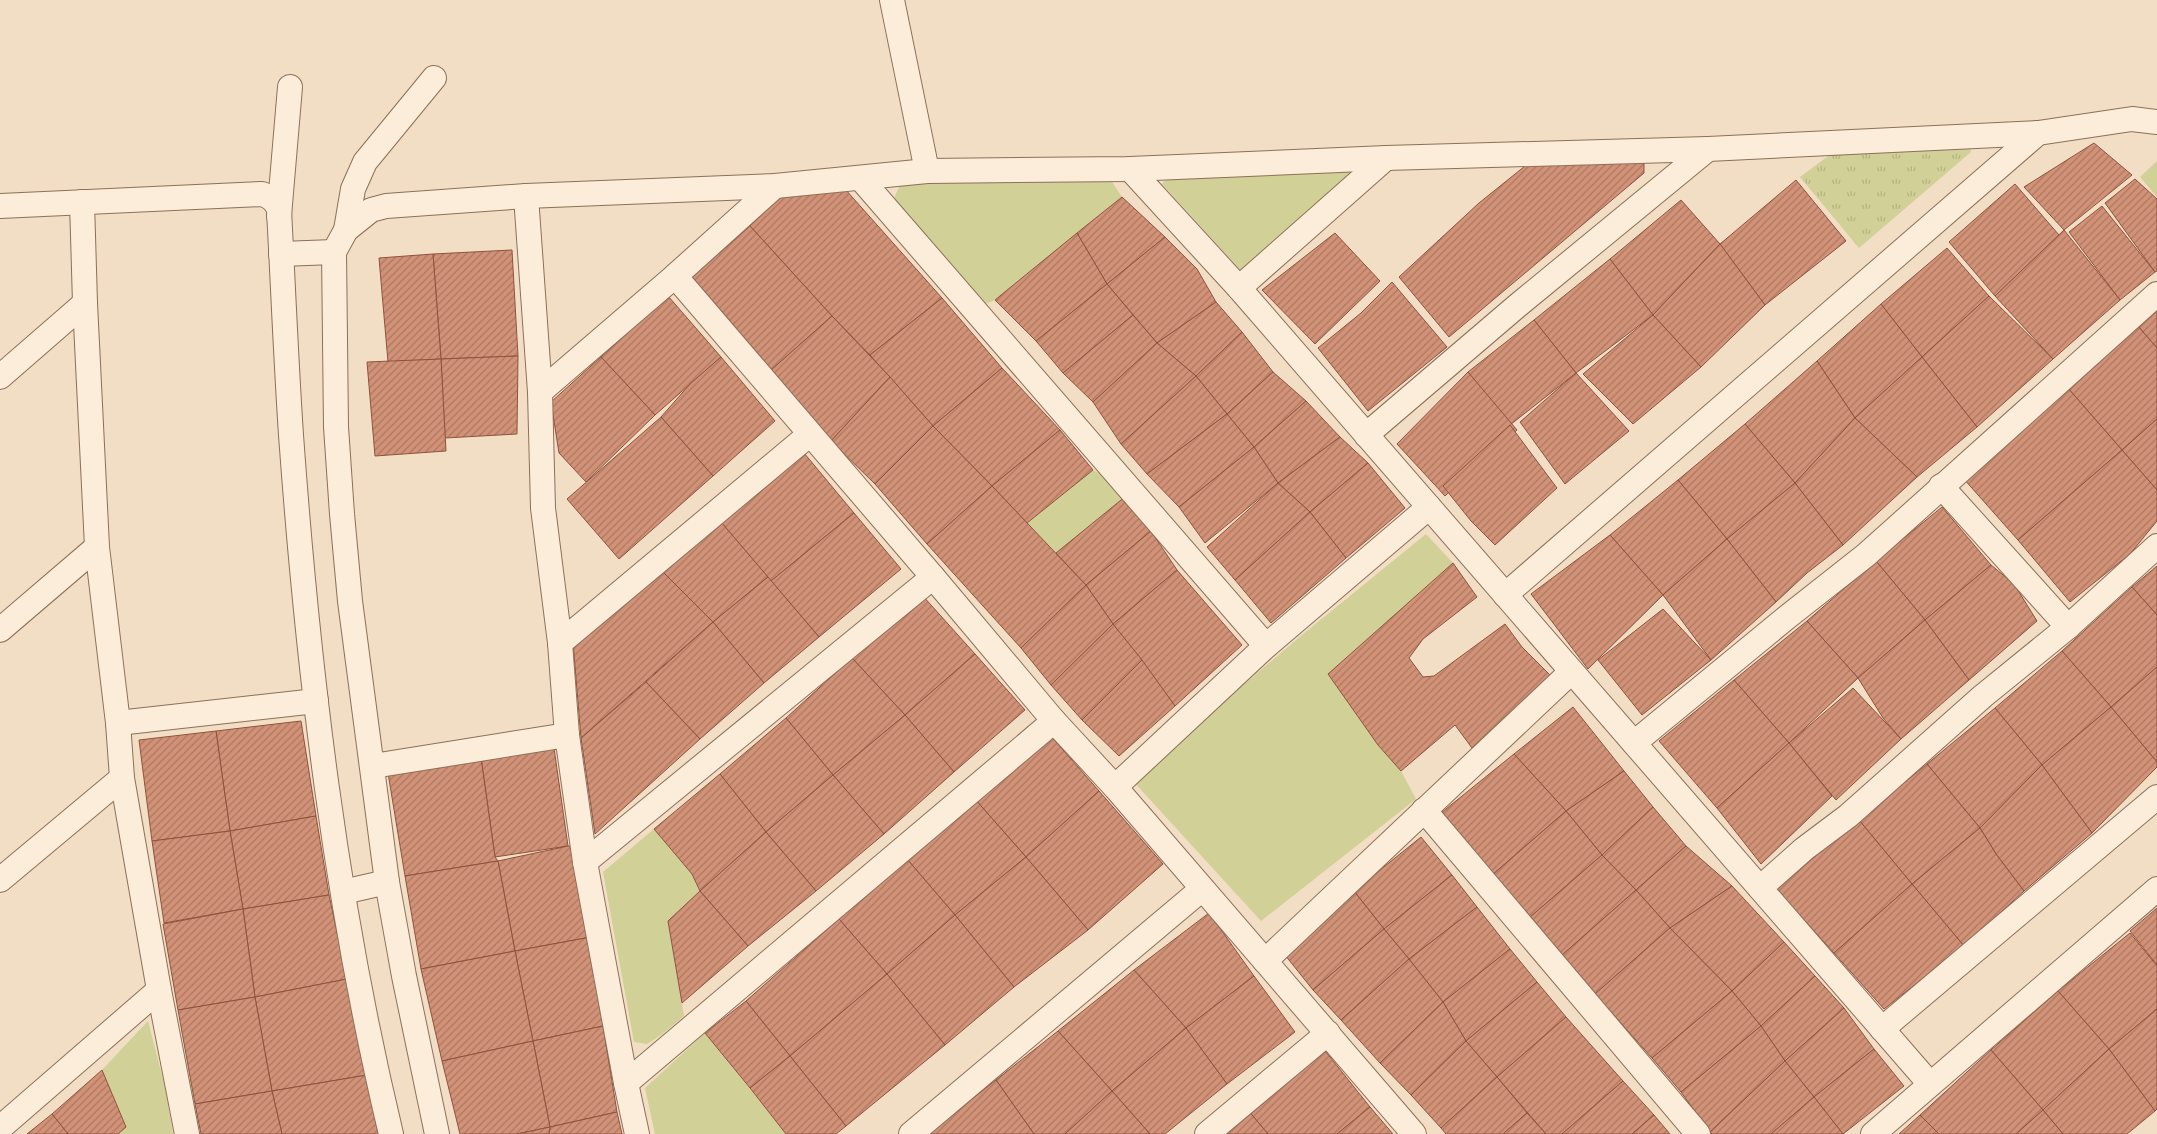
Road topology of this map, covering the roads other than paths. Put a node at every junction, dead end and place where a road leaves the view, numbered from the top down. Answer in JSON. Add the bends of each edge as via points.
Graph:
{"nodes":[{"id":1,"x":892,"y":0,"type":"edge"},
{"id":2,"x":434,"y":78,"type":"dead end"},
{"id":3,"x":290,"y":87,"type":"dead end"},
{"id":4,"x":2157,"y":122,"type":"edge"},
{"id":5,"x":2038,"y":133,"type":"junction"},
{"id":6,"x":1708,"y":149,"type":"junction"},
{"id":7,"x":1386,"y":158,"type":"junction"},
{"id":8,"x":1130,"y":168,"type":"junction"},
{"id":9,"x":926,"y":171,"type":"junction"},
{"id":10,"x":862,"y":179,"type":"junction"},
{"id":11,"x":775,"y":186,"type":"junction"},
{"id":12,"x":526,"y":196,"type":"junction"},
{"id":13,"x":82,"y":202,"type":"junction"},
{"id":14,"x":0,"y":206,"type":"edge"},
{"id":15,"x":279,"y":216,"type":"junction"},
{"id":16,"x":346,"y":230,"type":"junction"},
{"id":17,"x":334,"y":252,"type":"junction"},
{"id":18,"x":281,"y":254,"type":"junction"},
{"id":19,"x":675,"y":276,"type":"junction"},
{"id":20,"x":1239,"y":288,"type":"junction"},
{"id":21,"x":2157,"y":294,"type":"edge"},
{"id":22,"x":85,"y":303,"type":"junction"},
{"id":23,"x":0,"y":377,"type":"edge"},
{"id":24,"x":540,"y":392,"type":"junction"},
{"id":25,"x":810,"y":434,"type":"junction"},
{"id":26,"x":1366,"y":435,"type":"junction"},
{"id":27,"x":1941,"y":486,"type":"junction"},
{"id":28,"x":1429,"y":507,"type":"junction"},
{"id":29,"x":2157,"y":546,"type":"edge"},
{"id":30,"x":97,"y":548,"type":"junction"},
{"id":31,"x":933,"y":576,"type":"junction"},
{"id":32,"x":1505,"y":595,"type":"junction"},
{"id":33,"x":2068,"y":627,"type":"junction"},
{"id":34,"x":0,"y":630,"type":"edge"},
{"id":35,"x":560,"y":643,"type":"junction"},
{"id":36,"x":1266,"y":646,"type":"junction"},
{"id":37,"x":1571,"y":672,"type":"junction"},
{"id":38,"x":316,"y":701,"type":"junction"},
{"id":39,"x":1054,"y":721,"type":"junction"},
{"id":40,"x":118,"y":723,"type":"junction"},
{"id":41,"x":567,"y":735,"type":"junction"},
{"id":42,"x":1634,"y":743,"type":"junction"},
{"id":43,"x":373,"y":766,"type":"junction"},
{"id":44,"x":122,"y":778,"type":"junction"},
{"id":45,"x":1115,"y":787,"type":"junction"},
{"id":46,"x":2157,"y":797,"type":"edge"},
{"id":47,"x":1424,"y":810,"type":"junction"},
{"id":48,"x":585,"y":862,"type":"junction"},
{"id":49,"x":0,"y":880,"type":"edge"},
{"id":50,"x":387,"y":882,"type":"junction"},
{"id":51,"x":1760,"y":888,"type":"junction"},
{"id":52,"x":1202,"y":889,"type":"junction"},
{"id":53,"x":2157,"y":889,"type":"edge"},
{"id":54,"x":342,"y":892,"type":"junction"},
{"id":55,"x":1265,"y":961,"type":"junction"},
{"id":56,"x":159,"y":990,"type":"junction"},
{"id":57,"x":1882,"y":1029,"type":"junction"},
{"id":58,"x":1328,"y":1033,"type":"junction"},
{"id":59,"x":626,"y":1083,"type":"junction"},
{"id":60,"x":1930,"y":1084,"type":"junction"},
{"id":61,"x":0,"y":1128,"type":"edge"},
{"id":62,"x":187,"y":1134,"type":"edge"},
{"id":63,"x":391,"y":1134,"type":"edge"},
{"id":64,"x":437,"y":1134,"type":"edge"},
{"id":65,"x":638,"y":1134,"type":"edge"},
{"id":66,"x":911,"y":1134,"type":"edge"},
{"id":67,"x":1207,"y":1134,"type":"edge"},
{"id":68,"x":1414,"y":1134,"type":"edge"},
{"id":69,"x":1698,"y":1134,"type":"edge"},
{"id":70,"x":1873,"y":1134,"type":"edge"}],
"edges":[{"from":1,"to":9,"type":"street"},
{"from":2,"to":16,"type":"street","via":[[366,162],[353,189]]},
{"from":3,"to":15,"type":"street"},
{"from":4,"to":5,"type":"street","via":[[2132,119]]},
{"from":5,"to":6,"type":"street"},
{"from":5,"to":32,"type":"street"},
{"from":6,"to":7,"type":"street"},
{"from":6,"to":26,"type":"street"},
{"from":7,"to":8,"type":"street"},
{"from":7,"to":20,"type":"street"},
{"from":8,"to":9,"type":"street"},
{"from":8,"to":20,"type":"street"},
{"from":9,"to":10,"type":"street"},
{"from":10,"to":11,"type":"street"},
{"from":10,"to":36,"type":"street"},
{"from":11,"to":12,"type":"street"},
{"from":11,"to":19,"type":"street"},
{"from":12,"to":16,"type":"street","via":[[386,206],[371,210]]},
{"from":12,"to":24,"type":"street"},
{"from":13,"to":14,"type":"street"},
{"from":13,"to":15,"type":"street","via":[[262,194],[277,204]]},
{"from":13,"to":22,"type":"street"},
{"from":15,"to":18,"type":"street"},
{"from":16,"to":17,"type":"street"},
{"from":17,"to":18,"type":"street"},
{"from":17,"to":43,"type":"street","via":[[336,427],[342,514],[350,601]]},
{"from":18,"to":38,"type":"street","via":[[298,522]]},
{"from":19,"to":24,"type":"street"},
{"from":19,"to":25,"type":"street"},
{"from":20,"to":26,"type":"street"},
{"from":21,"to":27,"type":"street"},
{"from":22,"to":23,"type":"street"},
{"from":22,"to":30,"type":"street"},
{"from":24,"to":35,"type":"street","via":[[543,508]]},
{"from":25,"to":31,"type":"street"},
{"from":25,"to":35,"type":"street"},
{"from":26,"to":28,"type":"street"},
{"from":27,"to":33,"type":"street"},
{"from":27,"to":42,"type":"street","via":[[1866,555]]},
{"from":28,"to":32,"type":"street"},
{"from":28,"to":36,"type":"street"},
{"from":29,"to":33,"type":"street"},
{"from":30,"to":34,"type":"street"},
{"from":30,"to":40,"type":"street"},
{"from":31,"to":39,"type":"street"},
{"from":31,"to":48,"type":"street"},
{"from":32,"to":37,"type":"street"},
{"from":33,"to":51,"type":"street"},
{"from":35,"to":41,"type":"street"},
{"from":36,"to":45,"type":"street"},
{"from":37,"to":42,"type":"street"},
{"from":37,"to":47,"type":"street"},
{"from":38,"to":40,"type":"street"},
{"from":38,"to":54,"type":"street"},
{"from":39,"to":45,"type":"street"},
{"from":39,"to":59,"type":"street"},
{"from":40,"to":44,"type":"street"},
{"from":41,"to":43,"type":"street"},
{"from":41,"to":48,"type":"street"},
{"from":42,"to":51,"type":"street"},
{"from":43,"to":50,"type":"street"},
{"from":44,"to":49,"type":"street"},
{"from":44,"to":56,"type":"street"},
{"from":45,"to":52,"type":"street"},
{"from":46,"to":57,"type":"street"},
{"from":47,"to":55,"type":"street"},
{"from":47,"to":69,"type":"street"},
{"from":48,"to":59,"type":"street"},
{"from":50,"to":54,"type":"street"},
{"from":50,"to":64,"type":"street"},
{"from":51,"to":57,"type":"street"},
{"from":52,"to":55,"type":"street"},
{"from":52,"to":66,"type":"street"},
{"from":53,"to":60,"type":"street"},
{"from":54,"to":63,"type":"street"},
{"from":55,"to":58,"type":"street"},
{"from":56,"to":61,"type":"street"},
{"from":56,"to":62,"type":"street"},
{"from":57,"to":60,"type":"street"},
{"from":58,"to":67,"type":"street"},
{"from":58,"to":68,"type":"street"},
{"from":59,"to":65,"type":"street"},
{"from":60,"to":70,"type":"street"}]}
